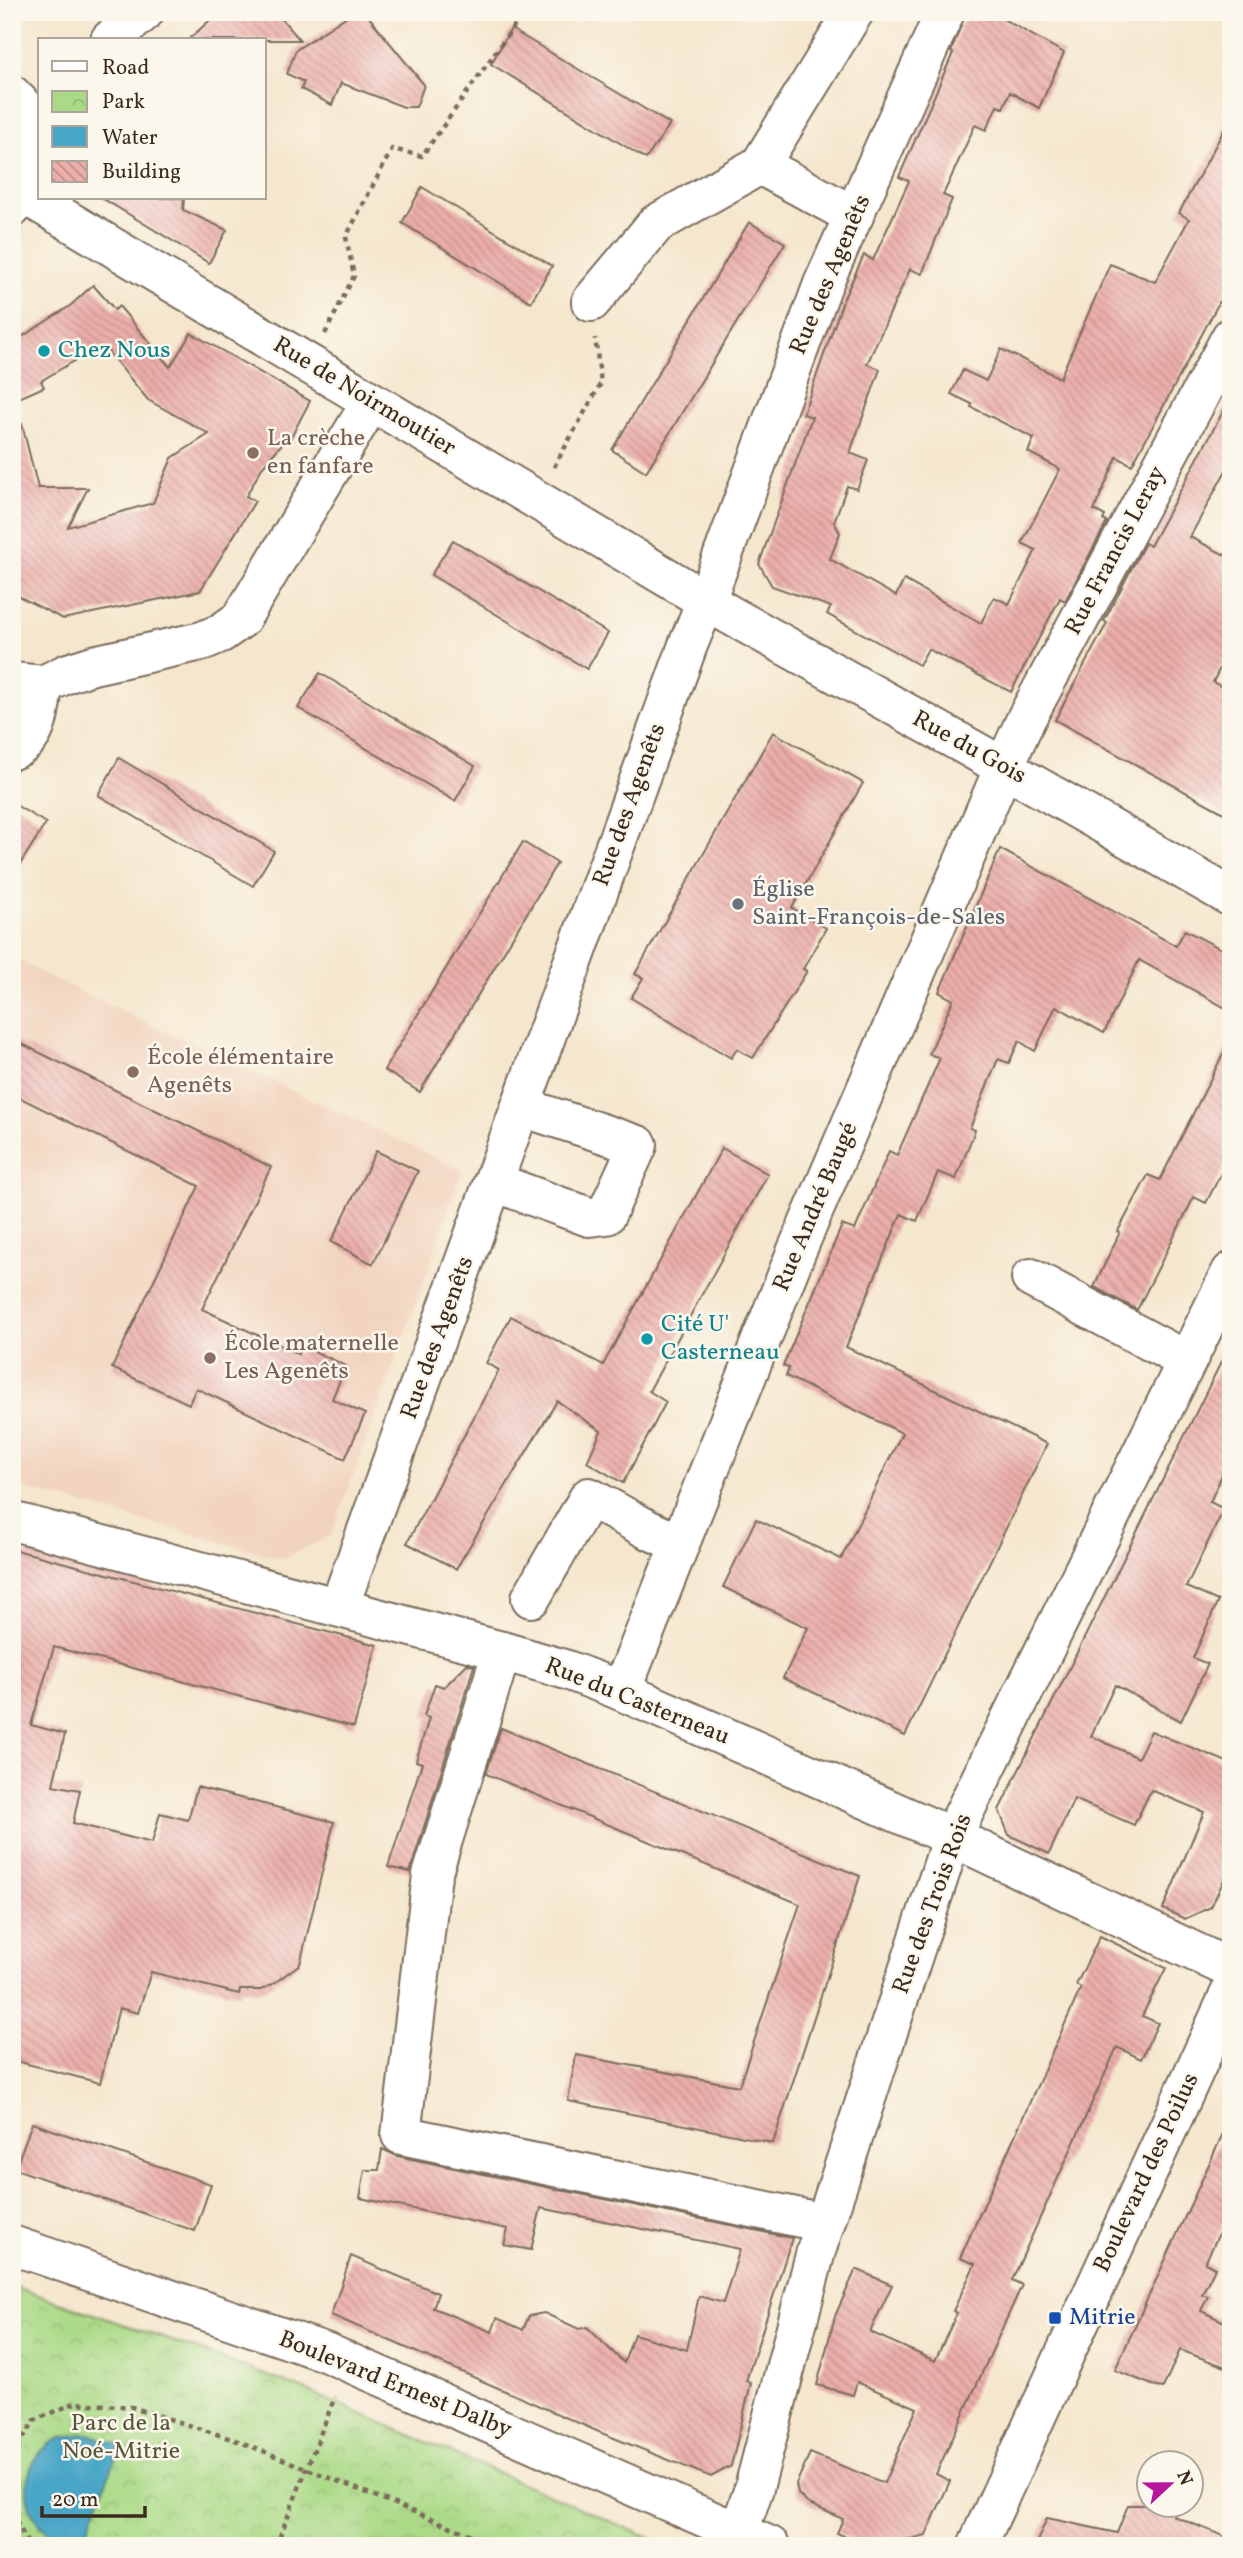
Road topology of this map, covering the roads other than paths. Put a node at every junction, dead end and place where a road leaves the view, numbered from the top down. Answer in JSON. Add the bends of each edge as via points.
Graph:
{"nodes":[{"id":1,"x":144,"y":12,"type":"edge"},
{"id":2,"x":854,"y":12,"type":"edge"},
{"id":3,"x":945,"y":12,"type":"edge"},
{"id":4,"x":112,"y":38,"type":"edge"},
{"id":5,"x":26,"y":99,"type":"edge"},
{"id":6,"x":760,"y":165,"type":"junction"},
{"id":7,"x":17,"y":200,"type":"edge"},
{"id":8,"x":854,"y":216,"type":"junction"},
{"id":9,"x":591,"y":302,"type":"road end"},
{"id":10,"x":1231,"y":337,"type":"edge"},
{"id":11,"x":371,"y":402,"type":"junction"},
{"id":12,"x":706,"y":601,"type":"junction"},
{"id":13,"x":28,"y":684,"type":"edge"},
{"id":14,"x":12,"y":750,"type":"edge"},
{"id":15,"x":1004,"y":767,"type":"junction"},
{"id":16,"x":1231,"y":897,"type":"edge"},
{"id":17,"x":522,"y":1107,"type":"junction"},
{"id":18,"x":494,"y":1182,"type":"junction"},
{"id":19,"x":1231,"y":1272,"type":"edge"},
{"id":20,"x":1031,"y":1278,"type":"dead end"},
{"id":21,"x":1187,"y":1361,"type":"junction"},
{"id":22,"x":12,"y":1521,"type":"edge"},
{"id":23,"x":678,"y":1544,"type":"junction"},
{"id":24,"x":531,"y":1598,"type":"dead end"},
{"id":25,"x":340,"y":1607,"type":"junction"},
{"id":26,"x":502,"y":1651,"type":"junction"},
{"id":27,"x":620,"y":1690,"type":"junction"},
{"id":28,"x":952,"y":1836,"type":"junction"},
{"id":29,"x":1231,"y":1969,"type":"edge"},
{"id":30,"x":1231,"y":1991,"type":"edge"},
{"id":31,"x":825,"y":2223,"type":"junction"},
{"id":32,"x":12,"y":2245,"type":"edge"},
{"id":33,"x":754,"y":2539,"type":"edge"},
{"id":34,"x":977,"y":2546,"type":"edge"}],
"edges":[{"from":1,"to":4,"type":"street"},
{"from":2,"to":6,"type":"street"},
{"from":3,"to":8,"type":"street","name":"Rue des Agenêts"},
{"from":5,"to":7,"type":"street","via":[[37,146],[34,169]]},
{"from":6,"to":8,"type":"street"},
{"from":6,"to":9,"type":"street","via":[[656,224]]},
{"from":7,"to":11,"type":"street","name":"Rue de Noirmoutier"},
{"from":8,"to":12,"type":"street","name":"Rue des Agenêts","via":[[823,284]]},
{"from":10,"to":15,"type":"street","name":"Rue Francis Leray"},
{"from":11,"to":12,"type":"street","name":"Rue de Noirmoutier"},
{"from":11,"to":13,"type":"street","via":[[241,619],[202,641],[93,664]]},
{"from":12,"to":15,"type":"street","name":"Rue du Gois"},
{"from":12,"to":17,"type":"street","name":"Rue des Agenêts"},
{"from":13,"to":14,"type":"street","via":[[32,736]]},
{"from":15,"to":16,"type":"street","name":"Rue du Gois"},
{"from":15,"to":23,"type":"street","name":"Rue André Baugé","via":[[797,1250]]},
{"from":17,"to":18,"type":"street","name":"Rue des Agenêts"},
{"from":17,"to":18,"type":"street","via":[[638,1145],[606,1215],[589,1217]]},
{"from":18,"to":25,"type":"street","name":"Rue des Agenêts"},
{"from":19,"to":21,"type":"street","name":"Rue des Trois Rois"},
{"from":20,"to":21,"type":"street"},
{"from":21,"to":28,"type":"street","name":"Rue des Trois Rois"},
{"from":22,"to":25,"type":"street","name":"Rue du Casterneau"},
{"from":23,"to":24,"type":"street","via":[[589,1497]]},
{"from":23,"to":27,"type":"street","name":"Rue André Baugé"},
{"from":25,"to":26,"type":"street","name":"Rue du Casterneau"},
{"from":26,"to":27,"type":"street","name":"Rue du Casterneau"},
{"from":26,"to":31,"type":"street","via":[[432,1875],[401,2135]]},
{"from":27,"to":28,"type":"street","name":"Rue du Casterneau"},
{"from":28,"to":29,"type":"street","name":"Rue du Casterneau"},
{"from":28,"to":31,"type":"street","name":"Rue des Trois Rois"},
{"from":30,"to":34,"type":"street","name":"Boulevard des Poilus"},
{"from":31,"to":33,"type":"street","name":"Rue des Trois Rois","via":[[754,2488]]},
{"from":32,"to":33,"type":"street","name":"Boulevard Ernest Dalby","via":[[325,2352]]}]}
